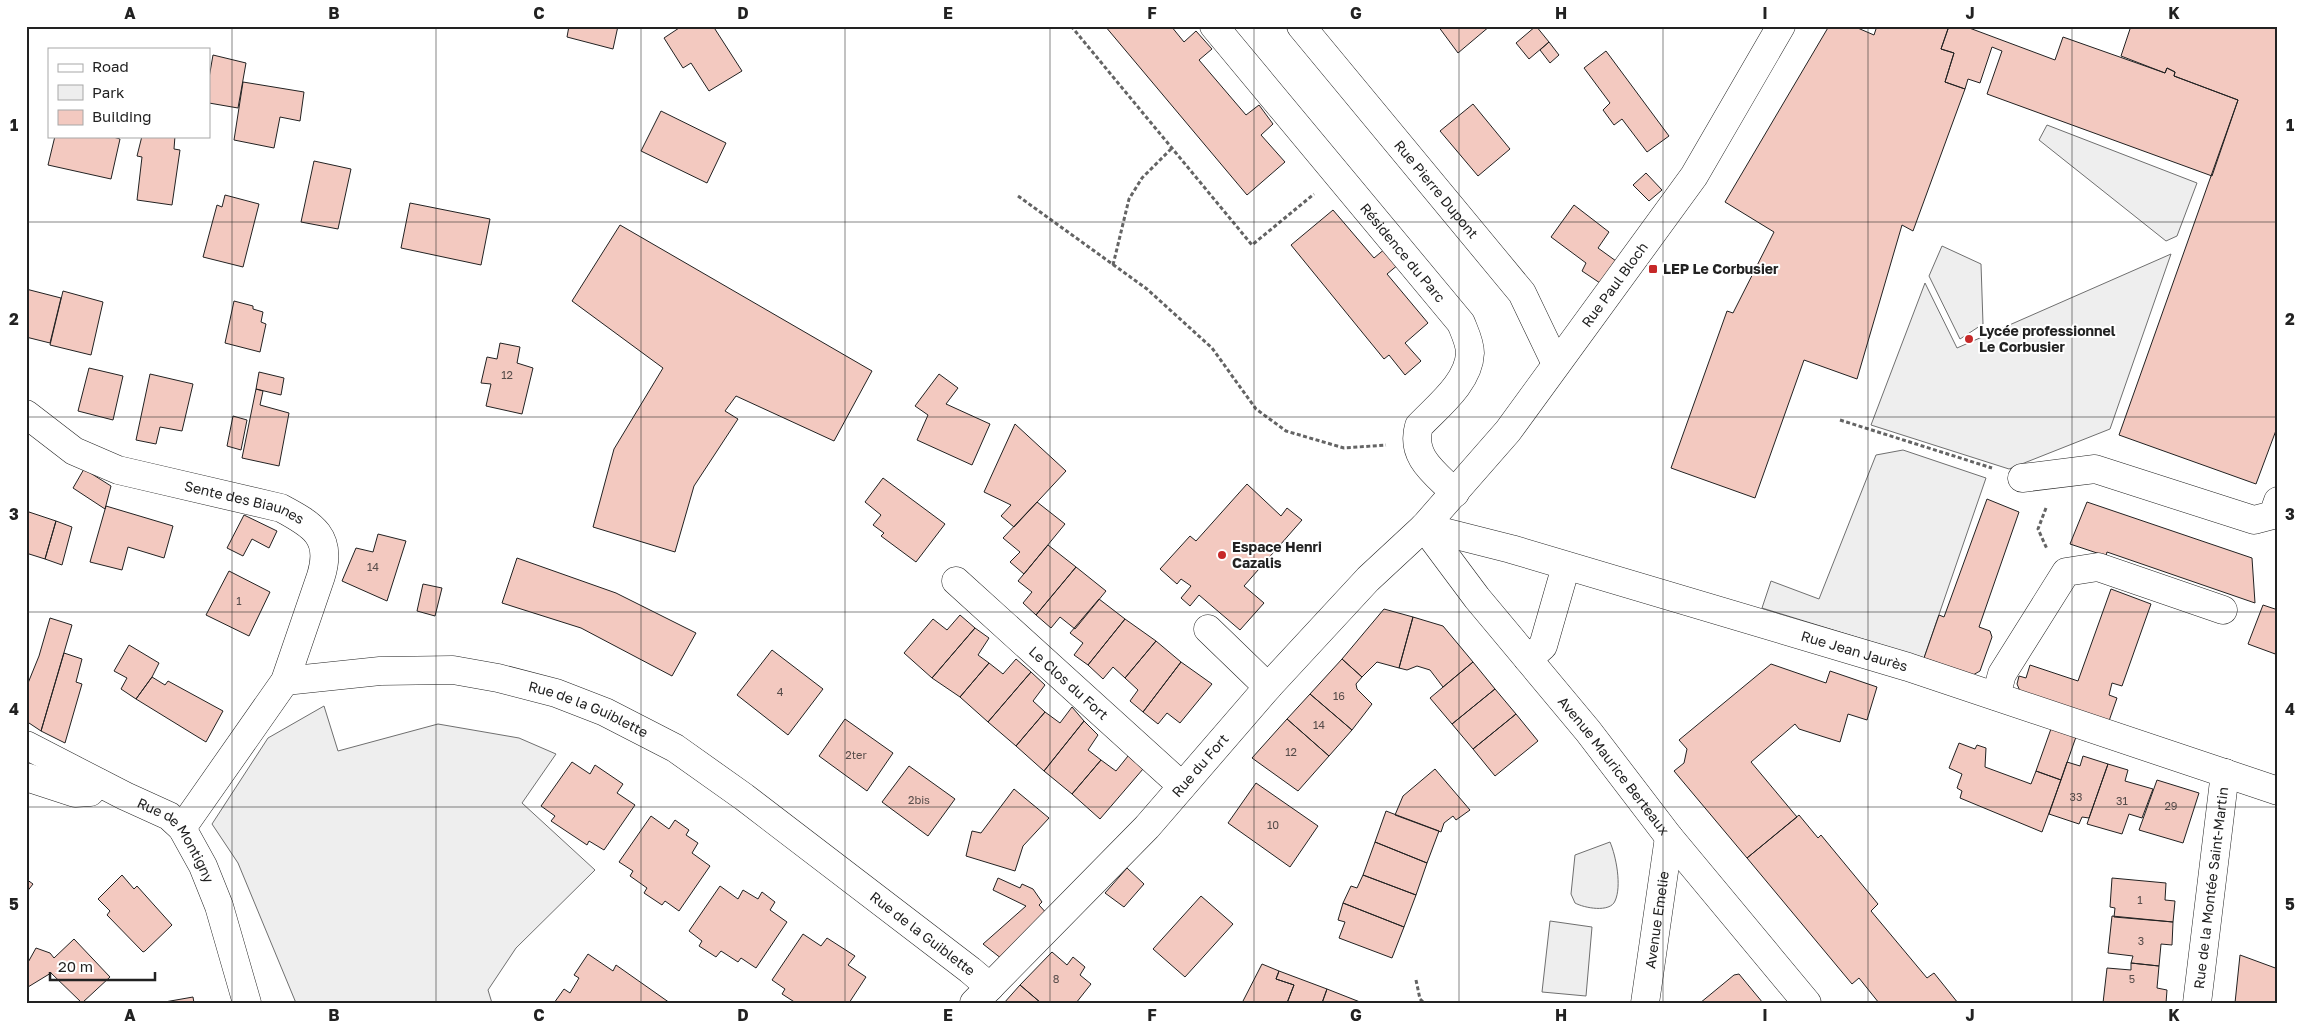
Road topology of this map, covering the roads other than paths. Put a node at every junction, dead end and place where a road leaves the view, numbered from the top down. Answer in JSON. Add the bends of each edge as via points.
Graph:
{"nodes":[{"id":1,"x":1214,"y":26,"type":"edge"},
{"id":2,"x":1301,"y":26,"type":"edge"},
{"id":3,"x":1781,"y":26,"type":"edge"},
{"id":4,"x":1556,"y":364,"type":"junction"},
{"id":5,"x":26,"y":414,"type":"edge"},
{"id":6,"x":2022,"y":478,"type":"road end"},
{"id":7,"x":1455,"y":493,"type":"junction"},
{"id":8,"x":2278,"y":501,"type":"edge"},
{"id":9,"x":1424,"y":527,"type":"junction"},
{"id":10,"x":1566,"y":566,"type":"junction"},
{"id":11,"x":956,"y":581,"type":"dead end"},
{"id":12,"x":2223,"y":610,"type":"dead end"},
{"id":13,"x":1208,"y":629,"type":"dead end"},
{"id":14,"x":1528,"y":659,"type":"junction"},
{"id":15,"x":285,"y":681,"type":"junction"},
{"id":16,"x":1268,"y":687,"type":"junction"},
{"id":17,"x":1996,"y":696,"type":"junction"},
{"id":18,"x":26,"y":745,"type":"edge"},
{"id":19,"x":2225,"y":773,"type":"junction"},
{"id":20,"x":26,"y":777,"type":"edge"},
{"id":21,"x":99,"y":783,"type":"junction"},
{"id":22,"x":1182,"y":786,"type":"junction"},
{"id":23,"x":2278,"y":791,"type":"edge"},
{"id":24,"x":182,"y":828,"type":"junction"},
{"id":25,"x":1669,"y":837,"type":"junction"},
{"id":26,"x":982,"y":995,"type":"edge"},
{"id":27,"x":247,"y":1003,"type":"edge"},
{"id":28,"x":1645,"y":1003,"type":"edge"},
{"id":29,"x":1807,"y":1003,"type":"edge"},
{"id":30,"x":2197,"y":1003,"type":"edge"}],
"edges":[{"from":1,"to":7,"type":"street","name":"Résidence du Parc","via":[[1461,323],[1470,354],[1462,379],[1419,426],[1416,443],[1421,458]]},
{"from":2,"to":4,"type":"street","name":"Rue Pierre Dupont","via":[[1522,293]]},
{"from":3,"to":4,"type":"street","name":"Rue Paul Bloch","via":[[1694,176],[1577,340]]},
{"from":4,"to":7,"type":"street","name":"Rue Paul Bloch","via":[[1508,431]]},
{"from":5,"to":15,"type":"street","name":"Sente des Biaunes","via":[[74,451],[118,470],[280,508],[298,517],[319,535],[326,546],[325,563]]},
{"from":6,"to":8,"type":"street","via":[[2095,469],[2254,520],[2273,515]]},
{"from":7,"to":9,"type":"street","name":"Rue Paul Bloch"},
{"from":9,"to":10,"type":"street","name":"Rue Jean Jaurès"},
{"from":9,"to":14,"type":"street","name":"Avenue Maurice Berteaux"},
{"from":9,"to":16,"type":"street","name":"Rue du Fort","via":[[1368,579]]},
{"from":10,"to":14,"type":"street","via":[[1543,646]]},
{"from":10,"to":17,"type":"street","name":"Rue Jean Jaurès"},
{"from":11,"to":22,"type":"street","name":"Le Clos du Fort"},
{"from":12,"to":17,"type":"street","via":[[2098,568],[2066,572],[2002,674]]},
{"from":13,"to":16,"type":"street"},
{"from":14,"to":25,"type":"street","name":"Avenue Maurice Berteaux"},
{"from":15,"to":24,"type":"street"},
{"from":15,"to":26,"type":"street","name":"Rue de la Guiblette","via":[[380,671],[453,670],[556,693],[605,712],[675,748],[744,797],[955,958]]},
{"from":16,"to":22,"type":"street","name":"Rue du Fort"},
{"from":17,"to":19,"type":"street","name":"Rue Jean Jaurès"},
{"from":18,"to":21,"type":"street","name":"Rue de Montigny"},
{"from":19,"to":23,"type":"street","name":"Rue Jean Jaurès"},
{"from":19,"to":30,"type":"street","name":"Rue de la Montée Saint-Martin"},
{"from":20,"to":21,"type":"street","via":[[75,793],[90,792]]},
{"from":21,"to":24,"type":"street","name":"Rue de Montigny","via":[[169,816]]},
{"from":22,"to":26,"type":"street","name":"Rue du Fort","via":[[1147,827]]},
{"from":24,"to":27,"type":"street","name":"Rue de Montigny","via":[[203,866],[219,906]]},
{"from":25,"to":28,"type":"street","name":"Avenue Emelie"},
{"from":25,"to":29,"type":"street","name":"Avenue Maurice Berteaux"}]}
